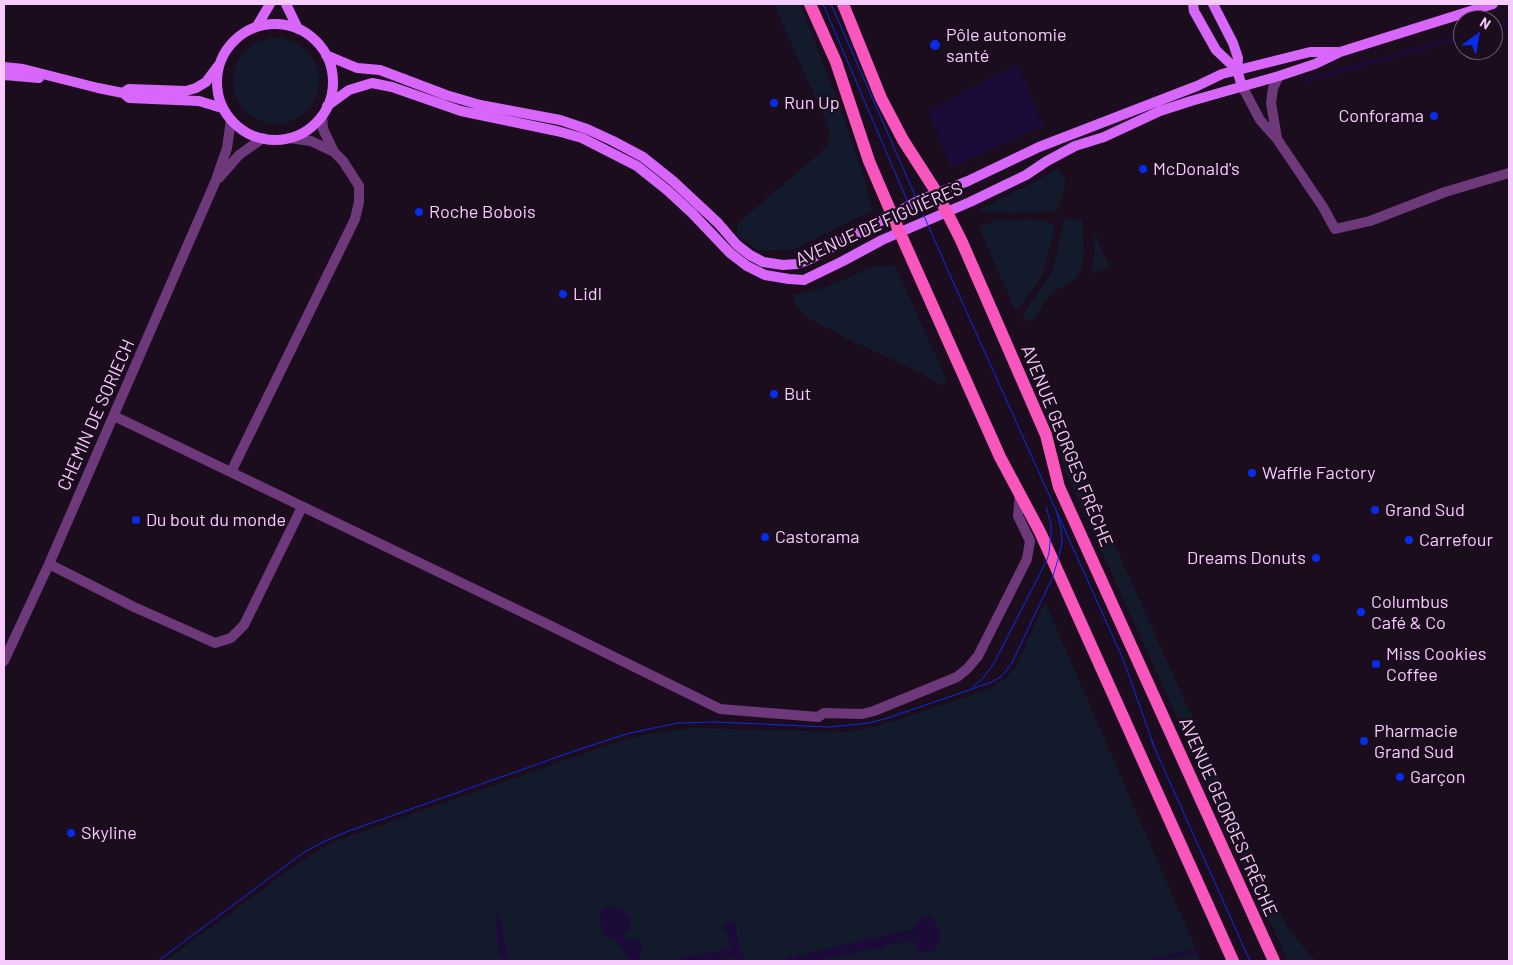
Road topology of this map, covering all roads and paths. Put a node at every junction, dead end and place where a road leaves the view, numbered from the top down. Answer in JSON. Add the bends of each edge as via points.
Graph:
{"nodes":[{"id":1,"x":270,"y":4,"type":"edge"},
{"id":2,"x":286,"y":4,"type":"edge"},
{"id":3,"x":810,"y":4,"type":"edge"},
{"id":4,"x":844,"y":4,"type":"edge"},
{"id":5,"x":1194,"y":4,"type":"edge"},
{"id":6,"x":1213,"y":4,"type":"edge"},
{"id":7,"x":1493,"y":4,"type":"edge"},
{"id":8,"x":257,"y":26,"type":"junction"},
{"id":9,"x":298,"y":29,"type":"junction"},
{"id":10,"x":1340,"y":52,"type":"junction"},
{"id":11,"x":326,"y":55,"type":"junction"},
{"id":12,"x":220,"y":63,"type":"junction"},
{"id":13,"x":4,"y":67,"type":"edge"},
{"id":14,"x":1237,"y":70,"type":"junction"},
{"id":15,"x":4,"y":75,"type":"edge"},
{"id":16,"x":1279,"y":76,"type":"junction"},
{"id":17,"x":72,"y":81,"type":"junction"},
{"id":18,"x":1242,"y":86,"type":"junction"},
{"id":19,"x":123,"y":93,"type":"junction"},
{"id":20,"x":328,"y":106,"type":"junction"},
{"id":21,"x":222,"y":108,"type":"junction"},
{"id":22,"x":322,"y":116,"type":"junction"},
{"id":23,"x":231,"y":120,"type":"junction"},
{"id":24,"x":263,"y":138,"type":"junction"},
{"id":25,"x":289,"y":138,"type":"junction"},
{"id":26,"x":1277,"y":140,"type":"junction"},
{"id":27,"x":334,"y":152,"type":"junction"},
{"id":28,"x":1509,"y":173,"type":"edge"},
{"id":29,"x":216,"y":180,"type":"junction"},
{"id":30,"x":936,"y":193,"type":"junction"},
{"id":31,"x":946,"y":212,"type":"junction"},
{"id":32,"x":892,"y":214,"type":"junction"},
{"id":33,"x":899,"y":232,"type":"junction"},
{"id":34,"x":114,"y":416,"type":"junction"},
{"id":35,"x":231,"y":472,"type":"junction"},
{"id":36,"x":1020,"y":492,"type":"junction"},
{"id":37,"x":302,"y":507,"type":"junction"},
{"id":38,"x":49,"y":564,"type":"junction"},
{"id":39,"x":4,"y":661,"type":"edge"},
{"id":40,"x":1233,"y":961,"type":"edge"},
{"id":41,"x":1274,"y":961,"type":"edge"}],
"edges":[{"from":1,"to":8,"type":"main road"},
{"from":2,"to":9,"type":"main road"},
{"from":3,"to":32,"type":"main road","via":[[836,62],[866,153]]},
{"from":4,"to":30,"type":"main road","name":"AVENUE GEORGES FRÊCHE","via":[[881,98],[902,140]]},
{"from":5,"to":14,"type":"main road","via":[[1194,11],[1216,50]]},
{"from":6,"to":14,"type":"main road","via":[[1233,44],[1238,58]]},
{"from":7,"to":10,"type":"main road","name":"AVENUE DE FIGUIÈRES"},
{"from":8,"to":9,"type":"main road","via":[[278,24]]},
{"from":8,"to":12,"type":"main road","via":[[232,43]]},
{"from":9,"to":11,"type":"main road","via":[[316,42]]},
{"from":10,"to":14,"type":"main road","name":"AVENUE DE FIGUIÈRES","via":[[1310,52]]},
{"from":10,"to":16,"type":"main road","name":"AVENUE DE FIGUIÈRES"},
{"from":11,"to":20,"type":"main road","via":[[332,71]]},
{"from":11,"to":32,"type":"main road","name":"AVENUE DE FIGUIÈRES","via":[[357,68],[380,70],[480,105],[560,120],[613,141],[643,157],[673,181],[738,245],[763,262],[783,265],[803,262]]},
{"from":12,"to":19,"type":"main road","via":[[206,82],[186,91],[128,89]]},
{"from":12,"to":21,"type":"main road","via":[[217,79]]},
{"from":13,"to":17,"type":"main road"},
{"from":14,"to":18,"type":"main road"},
{"from":14,"to":30,"type":"main road","name":"AVENUE DE FIGUIÈRES","via":[[1069,134]]},
{"from":15,"to":17,"type":"main road"},
{"from":16,"to":18,"type":"main road","name":"AVENUE DE FIGUIÈRES"},
{"from":16,"to":26,"type":"street","via":[[1271,103]]},
{"from":17,"to":19,"type":"main road"},
{"from":18,"to":26,"type":"street","via":[[1260,120]]},
{"from":18,"to":31,"type":"main road","name":"AVENUE DE FIGUIÈRES","via":[[1160,111],[1104,137],[1075,146],[1026,175]]},
{"from":19,"to":21,"type":"main road","via":[[129,98],[199,101]]},
{"from":20,"to":22,"type":"main road"},
{"from":20,"to":33,"type":"main road","name":"AVENUE DE FIGUIÈRES","via":[[349,90],[372,83],[461,111],[582,138],[637,166],[686,207],[730,253],[765,275],[804,280]]},
{"from":21,"to":23,"type":"main road"},
{"from":22,"to":25,"type":"main road","via":[[307,130]]},
{"from":22,"to":27,"type":"street","via":[[323,129]]},
{"from":23,"to":24,"type":"main road","via":[[248,133]]},
{"from":23,"to":29,"type":"street","name":"CHEMIN DE SORIECH","via":[[227,148]]},
{"from":24,"to":25,"type":"main road"},
{"from":24,"to":29,"type":"street","name":"CHEMIN DE SORIECH","via":[[240,155]]},
{"from":25,"to":27,"type":"street","via":[[311,141]]},
{"from":26,"to":28,"type":"street","via":[[1335,229],[1370,221],[1445,192]]},
{"from":27,"to":35,"type":"street","via":[[359,186],[355,219]]},
{"from":29,"to":34,"type":"street","name":"CHEMIN DE SORIECH"},
{"from":30,"to":31,"type":"main road","name":"AVENUE GEORGES FRÊCHE"},
{"from":30,"to":32,"type":"main road","name":"AVENUE DE FIGUIÈRES"},
{"from":31,"to":33,"type":"main road","name":"AVENUE DE FIGUIÈRES"},
{"from":31,"to":41,"type":"main road","name":"AVENUE GEORGES FRÊCHE","via":[[1046,435],[1060,487]]},
{"from":32,"to":33,"type":"main road"},
{"from":33,"to":36,"type":"main road","via":[[1000,457]]},
{"from":34,"to":35,"type":"street"},
{"from":34,"to":38,"type":"street","name":"CHEMIN DE SORIECH"},
{"from":35,"to":37,"type":"street"},
{"from":36,"to":37,"type":"street","via":[[1018,516],[1030,541],[1027,559],[978,656],[967,669],[957,677],[862,714],[824,713],[818,717],[720,709]]},
{"from":36,"to":40,"type":"main road"},
{"from":37,"to":38,"type":"street","via":[[244,625],[231,638],[215,643]]},
{"from":38,"to":39,"type":"street","name":"CHEMIN DE SORIECH"}]}
